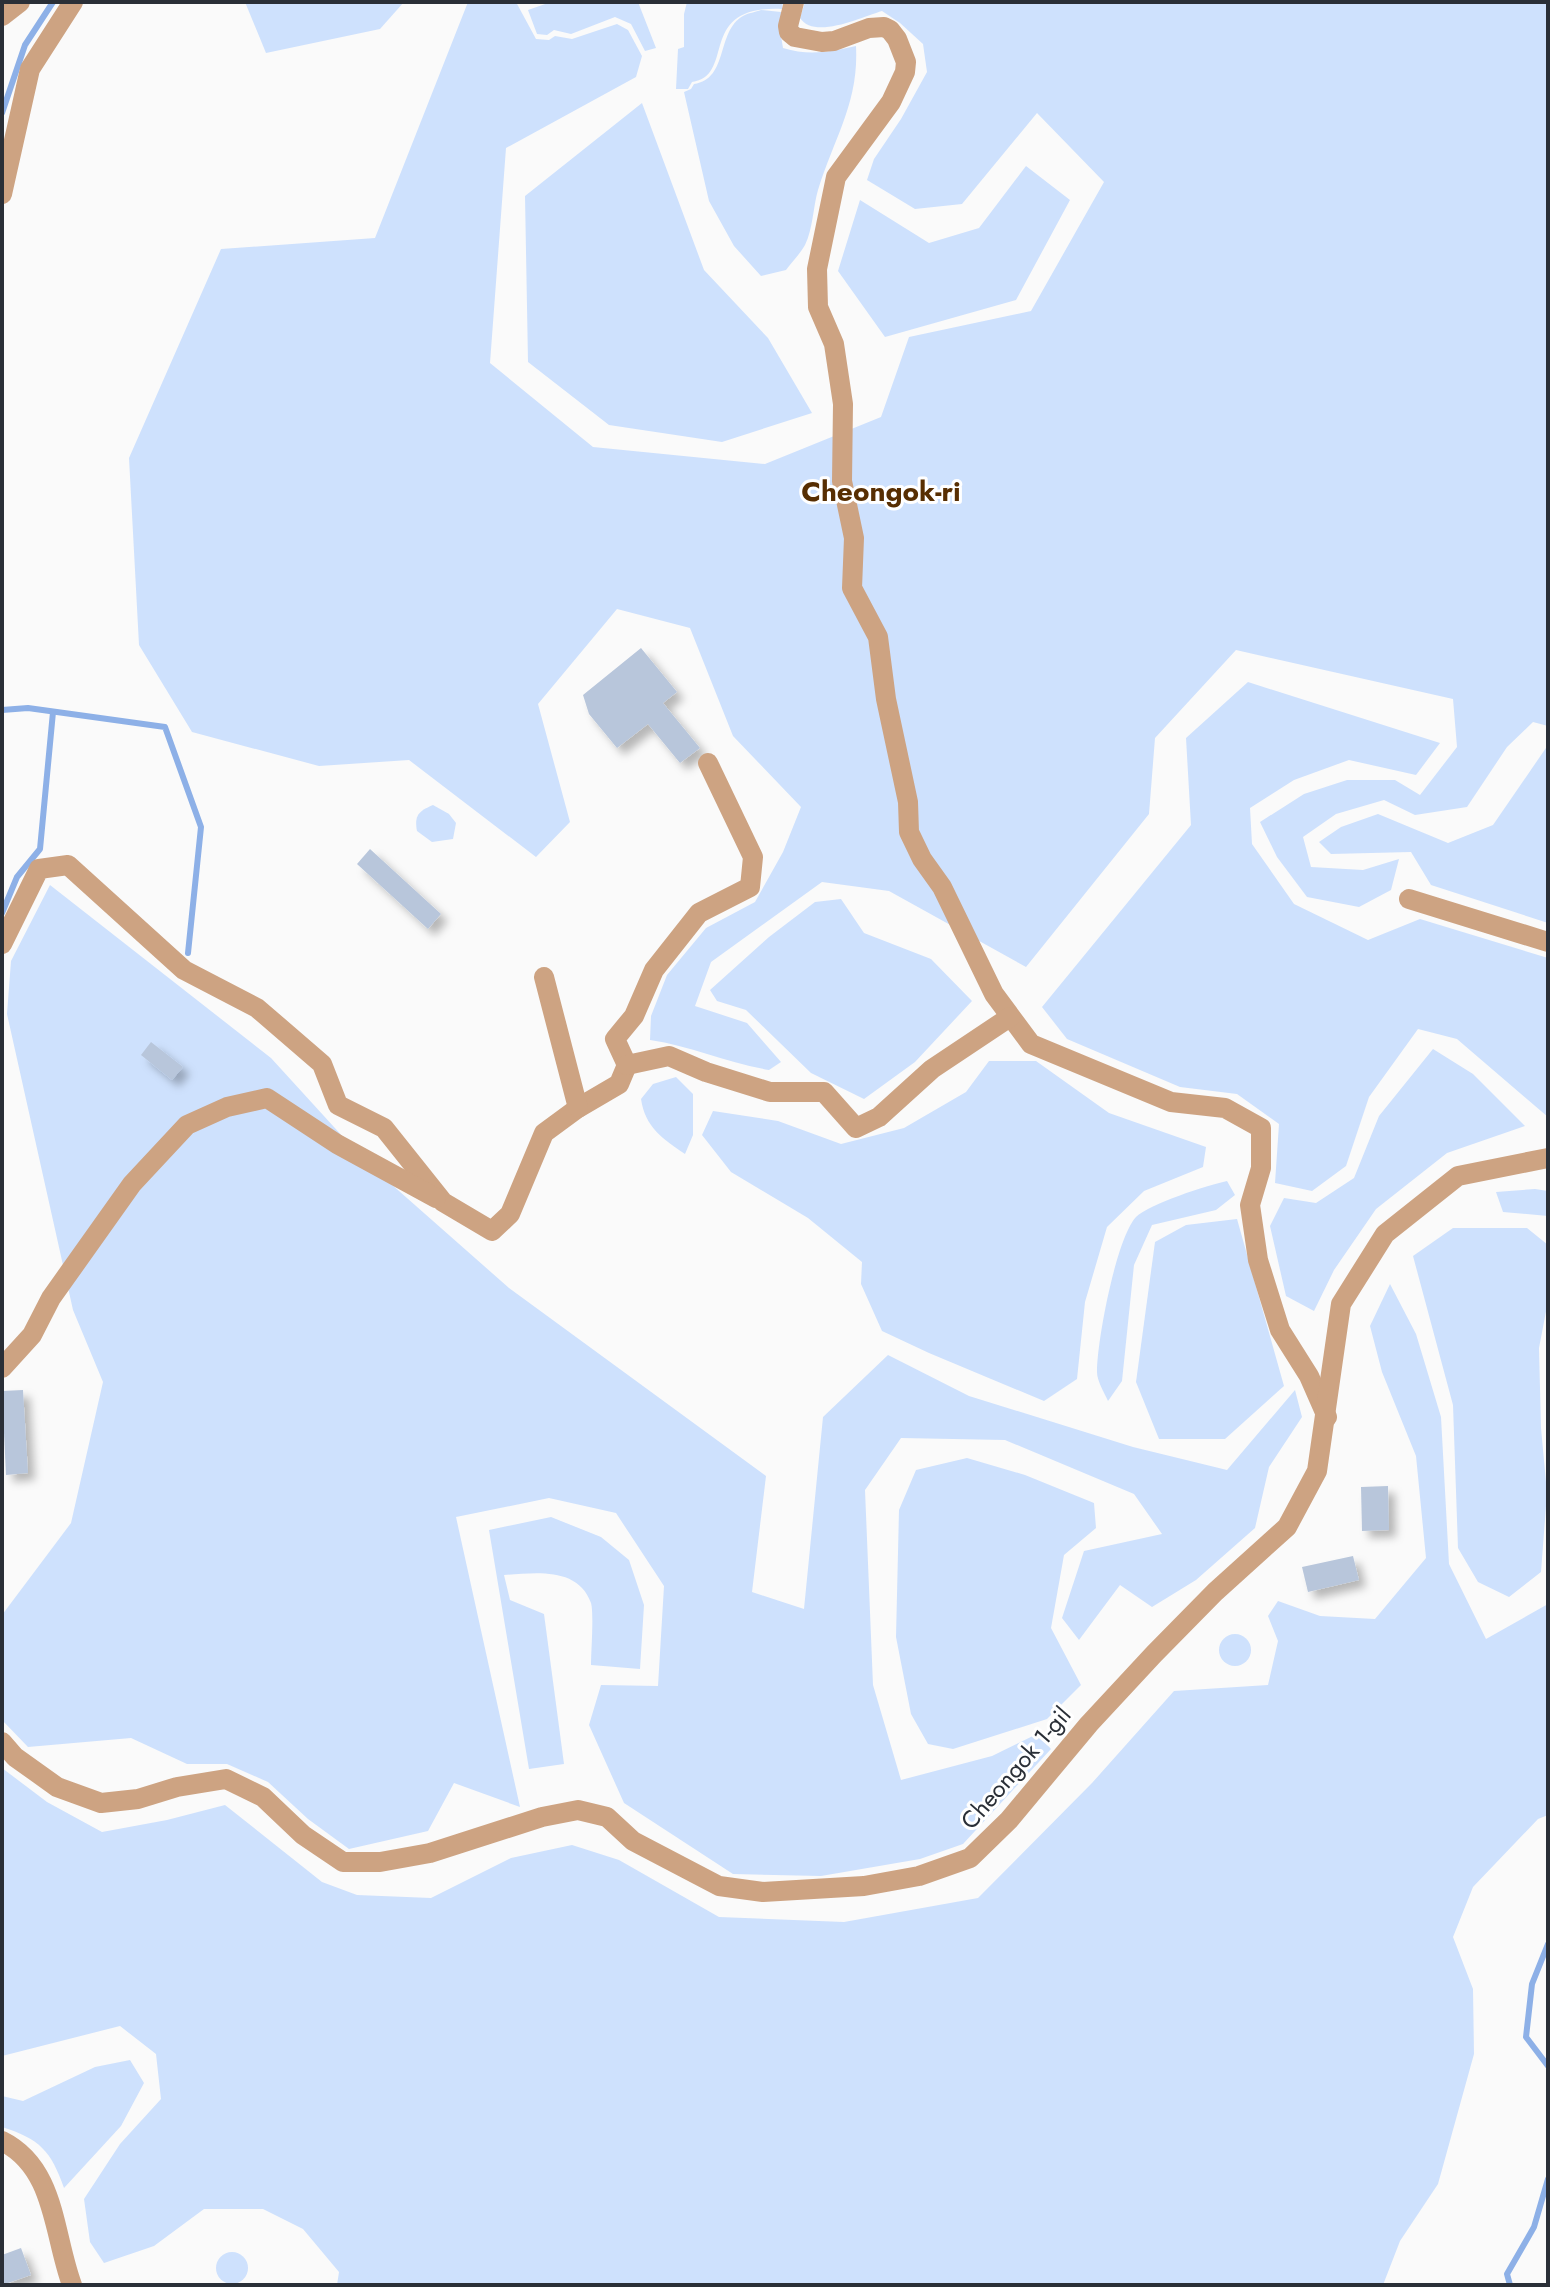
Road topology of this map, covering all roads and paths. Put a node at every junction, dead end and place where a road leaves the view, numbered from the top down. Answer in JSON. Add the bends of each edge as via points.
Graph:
{"nodes":[{"id":1,"x":20,"y":2,"type":"edge"},
{"id":2,"x":73,"y":2,"type":"edge"},
{"id":3,"x":794,"y":2,"type":"edge"},
{"id":4,"x":2,"y":16,"type":"edge"},
{"id":5,"x":2,"y":194,"type":"edge"},
{"id":6,"x":708,"y":763,"type":"dead end"},
{"id":7,"x":1409,"y":899,"type":"dead end"},
{"id":8,"x":1548,"y":942,"type":"edge"},
{"id":9,"x":2,"y":944,"type":"edge"},
{"id":10,"x":544,"y":977,"type":"dead end"},
{"id":11,"x":1010,"y":1017,"type":"junction"},
{"id":12,"x":627,"y":1065,"type":"junction"},
{"id":13,"x":578,"y":1108,"type":"junction"},
{"id":14,"x":1548,"y":1158,"type":"edge"},
{"id":15,"x":443,"y":1202,"type":"junction"},
{"id":16,"x":2,"y":1368,"type":"edge"},
{"id":17,"x":1327,"y":1417,"type":"junction"},
{"id":18,"x":2,"y":1742,"type":"edge"},
{"id":19,"x":2,"y":2141,"type":"edge"},
{"id":20,"x":72,"y":2285,"type":"edge"}],
"edges":[{"from":1,"to":4,"type":"street"},
{"from":2,"to":5,"type":"street","via":[[30,69]]},
{"from":3,"to":11,"type":"street","via":[[788,26],[795,37],[834,41],[884,27],[904,52],[905,72],[891,102],[836,177],[817,269],[818,307],[834,344],[843,404],[842,481],[854,538],[852,588],[878,637],[909,832]]},
{"from":6,"to":12,"type":"street","via":[[753,857],[750,887],[699,913],[654,970],[634,1016],[615,1039]]},
{"from":7,"to":8,"type":"street"},
{"from":9,"to":15,"type":"street","via":[[39,869],[68,865],[184,970],[257,1008],[322,1064],[338,1105],[384,1128]]},
{"from":10,"to":13,"type":"street"},
{"from":11,"to":12,"type":"street","via":[[932,1069],[879,1117],[856,1128],[824,1092],[770,1092],[669,1056]]},
{"from":11,"to":17,"type":"street","via":[[1031,1044],[1070,1062],[1171,1102],[1225,1108],[1261,1128],[1261,1168],[1250,1205],[1258,1260],[1280,1330]]},
{"from":12,"to":13,"type":"street","via":[[619,1084]]},
{"from":13,"to":15,"type":"street","via":[[544,1133],[510,1214],[492,1231]]},
{"from":14,"to":17,"type":"street","name":"Cheongok 1-gil","via":[[1458,1176],[1385,1234],[1341,1304]]},
{"from":15,"to":16,"type":"street","via":[[267,1098],[227,1107],[187,1125],[132,1184],[51,1298],[32,1335]]},
{"from":17,"to":18,"type":"street","name":"Cheongok 1-gil","via":[[1317,1471],[1287,1527],[1154,1654],[970,1858],[919,1876],[822,1890],[763,1892],[719,1886],[633,1841],[607,1817],[578,1810],[430,1853],[343,1862],[303,1835],[263,1797],[226,1779],[101,1803],[57,1787]]},
{"from":19,"to":20,"type":"street","via":[[38,2170]]}]}
